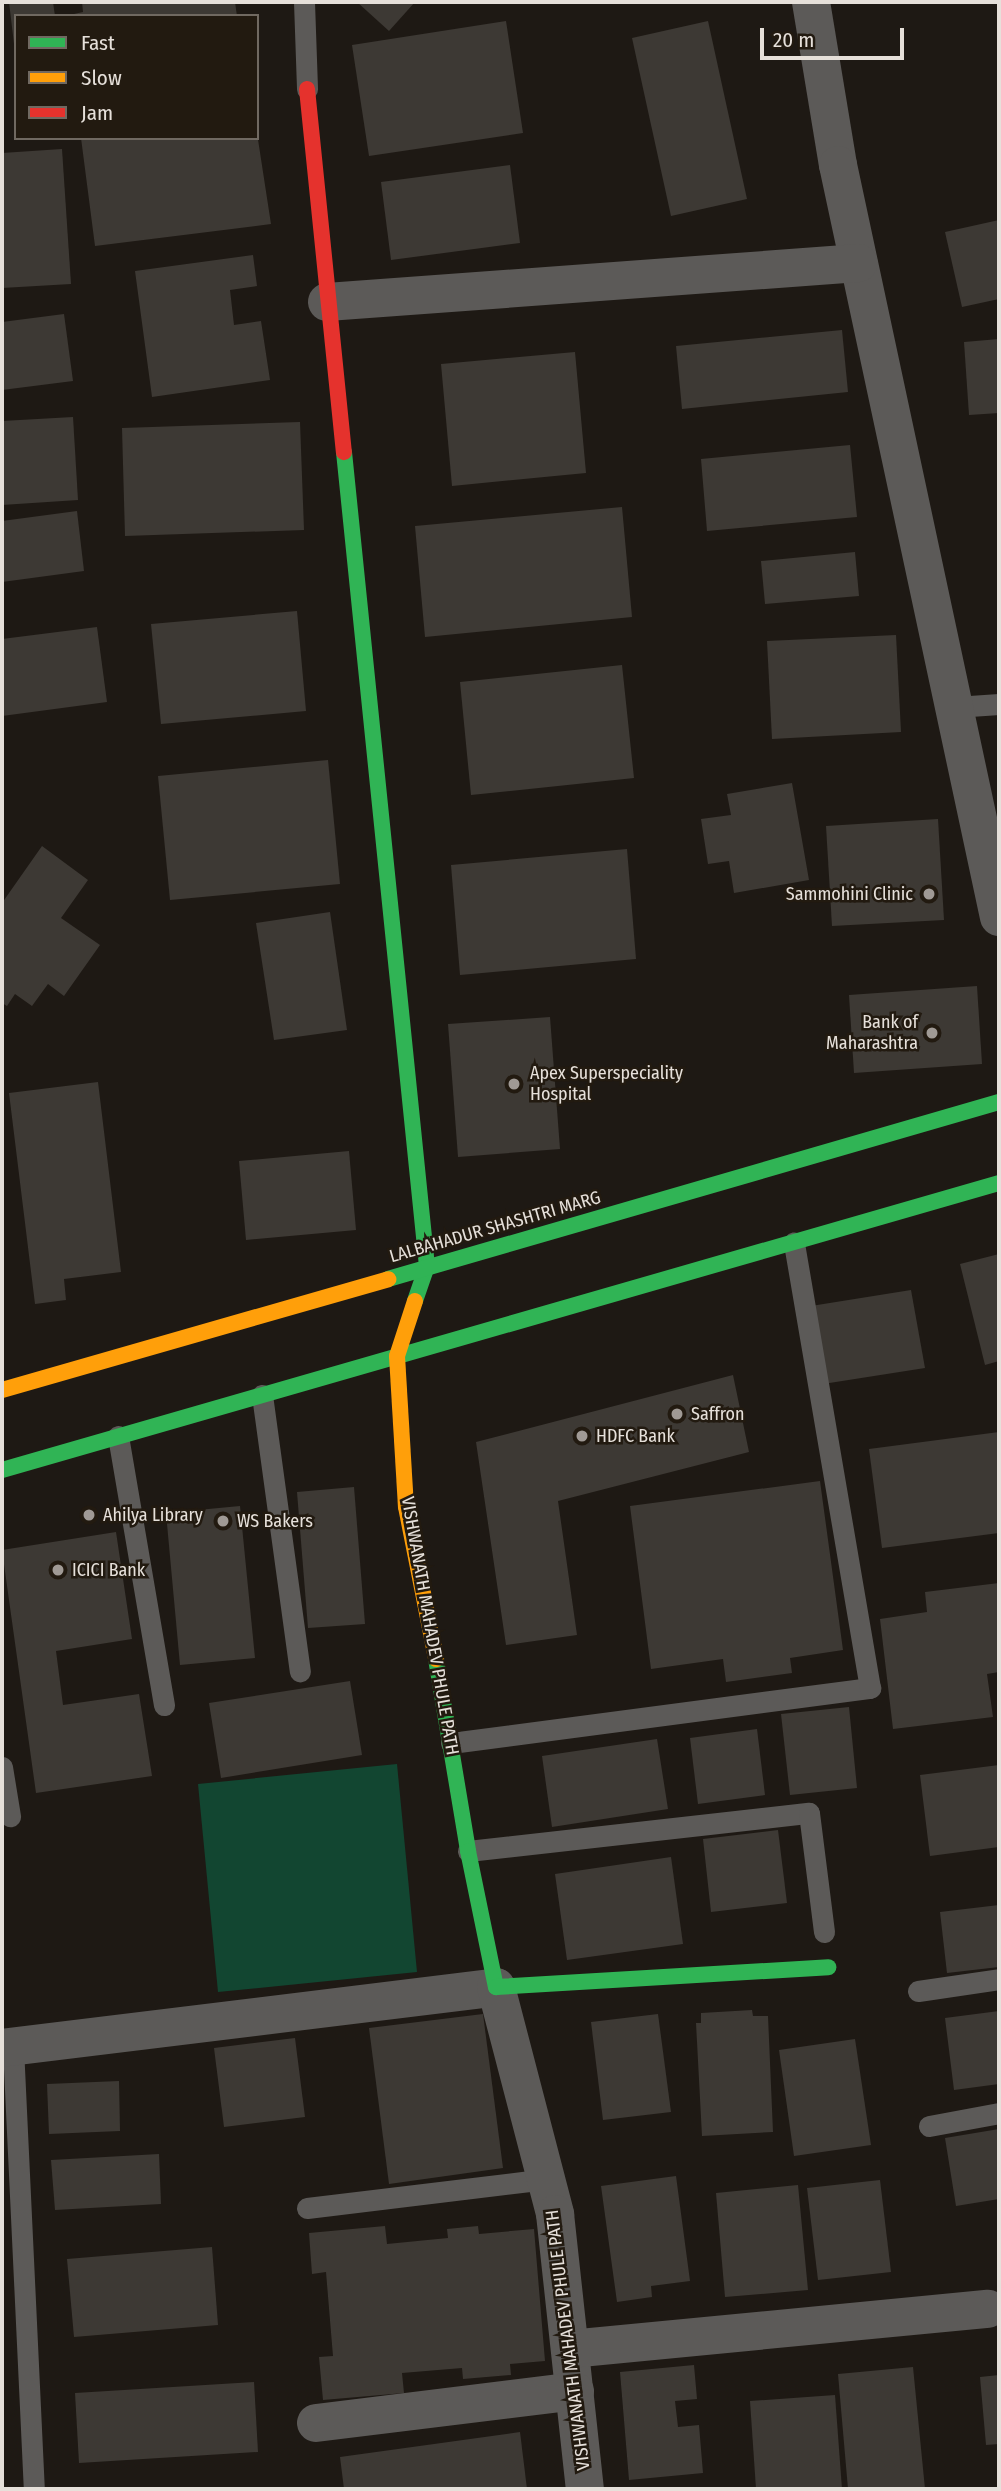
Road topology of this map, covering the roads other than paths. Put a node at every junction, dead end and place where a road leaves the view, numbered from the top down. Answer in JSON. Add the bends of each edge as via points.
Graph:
{"nodes":[{"id":1,"x":304,"y":2,"type":"edge"},
{"id":2,"x":811,"y":2,"type":"edge"},
{"id":3,"x":307,"y":89,"type":"joint"},
{"id":4,"x":859,"y":263,"type":"junction"},
{"id":5,"x":327,"y":302,"type":"junction"},
{"id":6,"x":999,"y":704,"type":"edge"},
{"id":7,"x":955,"y":707,"type":"junction"},
{"id":8,"x":999,"y":917,"type":"edge"},
{"id":9,"x":999,"y":1102,"type":"edge"},
{"id":10,"x":999,"y":1183,"type":"edge"},
{"id":11,"x":794,"y":1242,"type":"junction"},
{"id":12,"x":428,"y":1266,"type":"junction"},
{"id":13,"x":397,"y":1356,"type":"junction"},
{"id":14,"x":2,"y":1390,"type":"edge"},
{"id":15,"x":262,"y":1395,"type":"junction"},
{"id":16,"x":118,"y":1436,"type":"junction"},
{"id":17,"x":2,"y":1470,"type":"edge"},
{"id":18,"x":300,"y":1671,"type":"dead end"},
{"id":19,"x":164,"y":1705,"type":"dead end"},
{"id":20,"x":451,"y":1743,"type":"junction"},
{"id":21,"x":2,"y":1767,"type":"edge"},
{"id":22,"x":10,"y":1816,"type":"dead end"},
{"id":23,"x":468,"y":1851,"type":"junction"},
{"id":24,"x":824,"y":1932,"type":"dead end"},
{"id":25,"x":828,"y":1967,"type":"dead end"},
{"id":26,"x":999,"y":1979,"type":"edge"},
{"id":27,"x":496,"y":1987,"type":"junction"},
{"id":28,"x":918,"y":1991,"type":"dead end"},
{"id":29,"x":7,"y":2047,"type":"edge"},
{"id":30,"x":999,"y":2113,"type":"edge"},
{"id":31,"x":929,"y":2126,"type":"dead end"},
{"id":32,"x":546,"y":2179,"type":"junction"},
{"id":33,"x":307,"y":2208,"type":"dead end"},
{"id":34,"x":988,"y":2309,"type":"dead end"},
{"id":35,"x":570,"y":2349,"type":"junction"},
{"id":36,"x":575,"y":2392,"type":"junction"},
{"id":37,"x":316,"y":2423,"type":"dead end"},
{"id":38,"x":34,"y":2489,"type":"edge"},
{"id":39,"x":585,"y":2489,"type":"edge"}],
"edges":[{"from":1,"to":3,"type":"lane"},
{"from":2,"to":4,"type":"street"},
{"from":3,"to":5,"type":"street"},
{"from":4,"to":5,"type":"street"},
{"from":4,"to":7,"type":"street"},
{"from":5,"to":12,"type":"street"},
{"from":6,"to":7,"type":"lane"},
{"from":7,"to":8,"type":"street"},
{"from":9,"to":12,"type":"street","name":"LALBAHADUR SHASHTRI MARG"},
{"from":10,"to":11,"type":"street"},
{"from":11,"to":13,"type":"street"},
{"from":11,"to":20,"type":"lane","via":[[870,1688]]},
{"from":12,"to":13,"type":"street","name":"VISHWANATH MAHADEV PHULE PATH"},
{"from":12,"to":14,"type":"street","name":"LALBAHADUR SHASHTRI MARG"},
{"from":13,"to":15,"type":"street"},
{"from":13,"to":20,"type":"street","name":"VISHWANATH MAHADEV PHULE PATH","via":[[406,1507]]},
{"from":15,"to":16,"type":"street"},
{"from":15,"to":18,"type":"lane"},
{"from":16,"to":17,"type":"street"},
{"from":16,"to":19,"type":"lane"},
{"from":20,"to":23,"type":"street","name":"VISHWANATH MAHADEV PHULE PATH"},
{"from":21,"to":22,"type":"lane"},
{"from":23,"to":24,"type":"lane","via":[[809,1813]]},
{"from":23,"to":27,"type":"street","name":"VISHWANATH MAHADEV PHULE PATH"},
{"from":25,"to":27,"type":"street"},
{"from":26,"to":28,"type":"lane"},
{"from":27,"to":29,"type":"street"},
{"from":27,"to":32,"type":"street","name":"VISHWANATH MAHADEV PHULE PATH"},
{"from":29,"to":38,"type":"lane"},
{"from":30,"to":31,"type":"lane"},
{"from":32,"to":33,"type":"lane"},
{"from":32,"to":35,"type":"street","name":"VISHWANATH MAHADEV PHULE PATH","via":[[555,2214]]},
{"from":34,"to":35,"type":"street"},
{"from":35,"to":36,"type":"street","name":"VISHWANATH MAHADEV PHULE PATH"},
{"from":36,"to":37,"type":"street"},
{"from":36,"to":39,"type":"street","name":"VISHWANATH MAHADEV PHULE PATH"}]}
